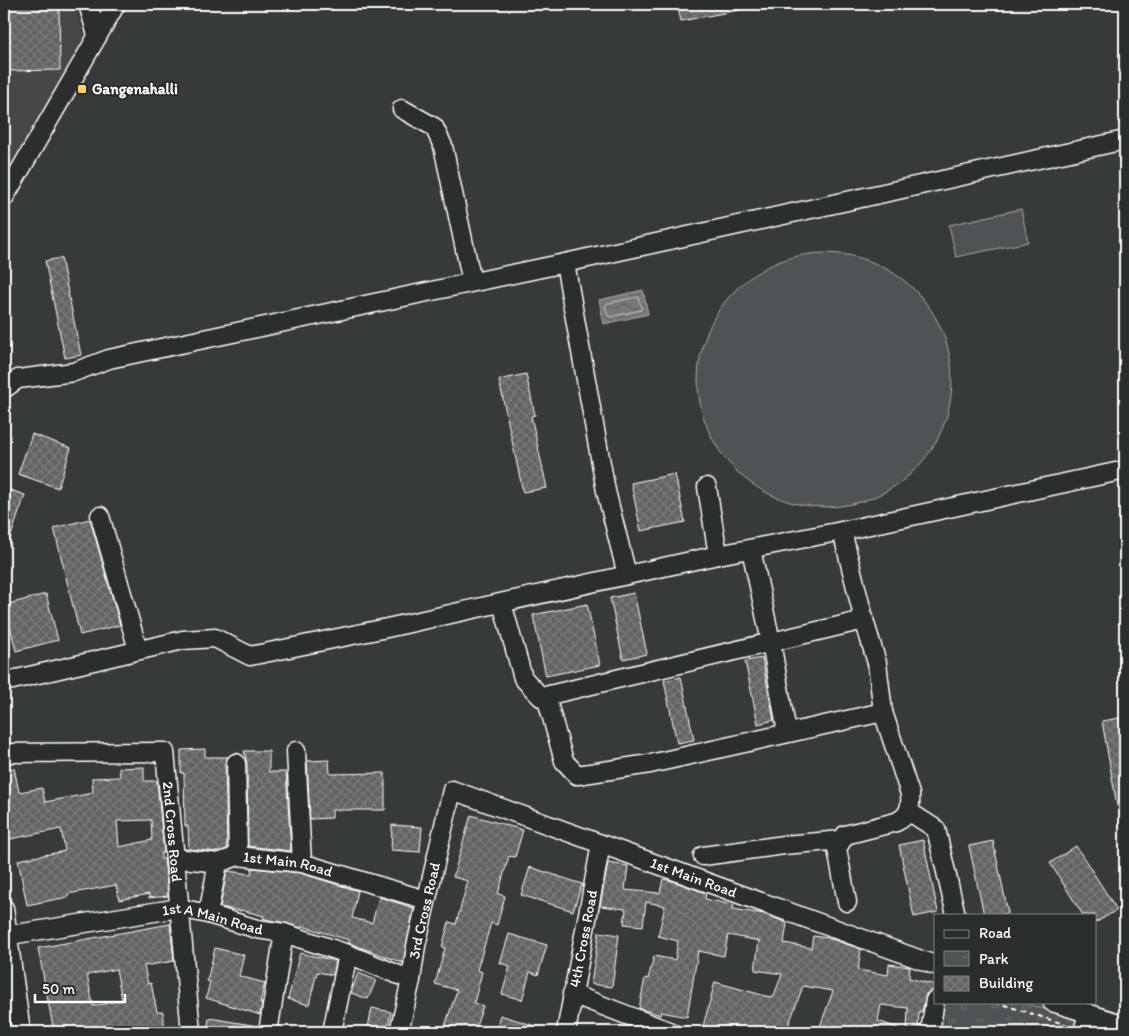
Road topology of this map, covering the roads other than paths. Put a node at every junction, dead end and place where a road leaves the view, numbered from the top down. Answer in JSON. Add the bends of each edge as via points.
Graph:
{"nodes":[{"id":1,"x":88,"y":4,"type":"edge"},
{"id":2,"x":116,"y":4,"type":"edge"},
{"id":3,"x":97,"y":35,"type":"junction"},
{"id":4,"x":402,"y":109,"type":"dead end"},
{"id":5,"x":1125,"y":140,"type":"edge"},
{"id":6,"x":4,"y":198,"type":"edge"},
{"id":7,"x":565,"y":263,"type":"junction"},
{"id":8,"x":472,"y":282,"type":"junction"},
{"id":9,"x":4,"y":389,"type":"edge"},
{"id":10,"x":1125,"y":470,"type":"edge"},
{"id":11,"x":707,"y":487,"type":"dead end"},
{"id":12,"x":100,"y":516,"type":"dead end"},
{"id":13,"x":842,"y":531,"type":"junction"},
{"id":14,"x":750,"y":549,"type":"junction"},
{"id":15,"x":718,"y":555,"type":"junction"},
{"id":16,"x":628,"y":575,"type":"junction"},
{"id":17,"x":502,"y":603,"type":"junction"},
{"id":18,"x":864,"y":620,"type":"junction"},
{"id":19,"x":772,"y":642,"type":"junction"},
{"id":20,"x":138,"y":650,"type":"junction"},
{"id":21,"x":4,"y":682,"type":"edge"},
{"id":22,"x":546,"y":696,"type":"junction"},
{"id":23,"x":883,"y":712,"type":"junction"},
{"id":24,"x":787,"y":733,"type":"junction"},
{"id":25,"x":296,"y":751,"type":"dead end"},
{"id":26,"x":4,"y":753,"type":"edge"},
{"id":27,"x":236,"y":763,"type":"dead end"},
{"id":28,"x":452,"y":790,"type":"joint"},
{"id":29,"x":908,"y":811,"type":"junction"},
{"id":30,"x":842,"y":840,"type":"junction"},
{"id":31,"x":601,"y":844,"type":"junction"},
{"id":32,"x":238,"y":856,"type":"junction"},
{"id":33,"x":703,"y":856,"type":"dead end"},
{"id":34,"x":175,"y":858,"type":"junction"},
{"id":35,"x":218,"y":862,"type":"junction"},
{"id":36,"x":302,"y":862,"type":"junction"},
{"id":37,"x":426,"y":900,"type":"junction"},
{"id":38,"x":847,"y":902,"type":"dead end"},
{"id":39,"x":4,"y":908,"type":"edge"},
{"id":40,"x":179,"y":908,"type":"junction"},
{"id":41,"x":208,"y":914,"type":"junction"},
{"id":42,"x":956,"y":914,"type":"edge"},
{"id":43,"x":284,"y":933,"type":"junction"},
{"id":44,"x":6,"y":935,"type":"edge"},
{"id":45,"x":348,"y":954,"type":"junction"},
{"id":46,"x":934,"y":965,"type":"edge"},
{"id":47,"x":411,"y":980,"type":"junction"},
{"id":48,"x":572,"y":994,"type":"junction"},
{"id":49,"x":934,"y":1004,"type":"edge"},
{"id":50,"x":1059,"y":1004,"type":"edge"},
{"id":51,"x":1088,"y":1013,"type":"junction"},
{"id":52,"x":1125,"y":1025,"type":"edge"},
{"id":53,"x":21,"y":1032,"type":"edge"},
{"id":54,"x":191,"y":1032,"type":"edge"},
{"id":55,"x":268,"y":1032,"type":"edge"},
{"id":56,"x":332,"y":1032,"type":"edge"},
{"id":57,"x":399,"y":1032,"type":"edge"},
{"id":58,"x":566,"y":1032,"type":"edge"},
{"id":59,"x":671,"y":1032,"type":"edge"},
{"id":60,"x":930,"y":1032,"type":"edge"},
{"id":61,"x":1083,"y":1032,"type":"edge"}],
"edges":[{"from":1,"to":3,"type":"street"},
{"from":2,"to":3,"type":"street"},
{"from":3,"to":6,"type":"street"},
{"from":4,"to":8,"type":"street","via":[[434,127],[443,146]]},
{"from":5,"to":7,"type":"street"},
{"from":7,"to":8,"type":"street"},
{"from":7,"to":16,"type":"street","via":[[606,490]]},
{"from":8,"to":9,"type":"street","via":[[109,359],[74,372],[18,379]]},
{"from":10,"to":13,"type":"street"},
{"from":11,"to":15,"type":"street"},
{"from":12,"to":20,"type":"street"},
{"from":13,"to":14,"type":"street"},
{"from":13,"to":18,"type":"street"},
{"from":14,"to":15,"type":"street"},
{"from":14,"to":19,"type":"street"},
{"from":15,"to":16,"type":"street"},
{"from":16,"to":17,"type":"street"},
{"from":17,"to":20,"type":"street","via":[[250,656],[215,638],[183,640]]},
{"from":17,"to":22,"type":"street","via":[[523,678],[541,697]]},
{"from":18,"to":19,"type":"street"},
{"from":18,"to":23,"type":"street","via":[[878,663]]},
{"from":19,"to":22,"type":"street"},
{"from":19,"to":24,"type":"street"},
{"from":20,"to":21,"type":"street"},
{"from":22,"to":24,"type":"street","via":[[564,761],[577,775],[650,764]]},
{"from":23,"to":24,"type":"street"},
{"from":23,"to":29,"type":"street","via":[[910,794]]},
{"from":25,"to":36,"type":"street"},
{"from":26,"to":34,"type":"street","name":"2nd Cross Road","via":[[165,752]]},
{"from":27,"to":32,"type":"street"},
{"from":28,"to":31,"type":"street","name":"1st Main Road"},
{"from":28,"to":37,"type":"street","name":"3rd Cross Road"},
{"from":29,"to":30,"type":"street","via":[[896,822],[845,834]]},
{"from":29,"to":42,"type":"street","via":[[936,829]]},
{"from":30,"to":33,"type":"street"},
{"from":30,"to":38,"type":"street","via":[[836,848]]},
{"from":31,"to":46,"type":"street","name":"1st Main Road"},
{"from":31,"to":48,"type":"street","name":"4th Cross Road"},
{"from":32,"to":35,"type":"street","name":"1st Main Road"},
{"from":32,"to":36,"type":"street","name":"1st Main Road"},
{"from":34,"to":35,"type":"street","name":"1st Main Road"},
{"from":34,"to":40,"type":"street","name":"2nd Cross Road"},
{"from":35,"to":41,"type":"street"},
{"from":36,"to":37,"type":"street","name":"1st Main Road"},
{"from":37,"to":47,"type":"street","name":"3rd Cross Road"},
{"from":39,"to":44,"type":"street"},
{"from":40,"to":41,"type":"street","name":"1st A Main Road"},
{"from":40,"to":44,"type":"street","name":"1st A Main Road"},
{"from":40,"to":54,"type":"street","name":"2nd Cross Road"},
{"from":41,"to":43,"type":"street","name":"1st A Main Road"},
{"from":43,"to":45,"type":"street","name":"1st A Main Road"},
{"from":43,"to":55,"type":"street"},
{"from":44,"to":53,"type":"street"},
{"from":45,"to":47,"type":"street","name":"1st A Main Road"},
{"from":45,"to":56,"type":"street"},
{"from":47,"to":57,"type":"street","name":"3rd Cross Road"},
{"from":48,"to":58,"type":"street","name":"4th Cross Road"},
{"from":48,"to":59,"type":"street"},
{"from":49,"to":60,"type":"street"},
{"from":50,"to":51,"type":"street"},
{"from":51,"to":52,"type":"street"},
{"from":51,"to":61,"type":"street"}]}
